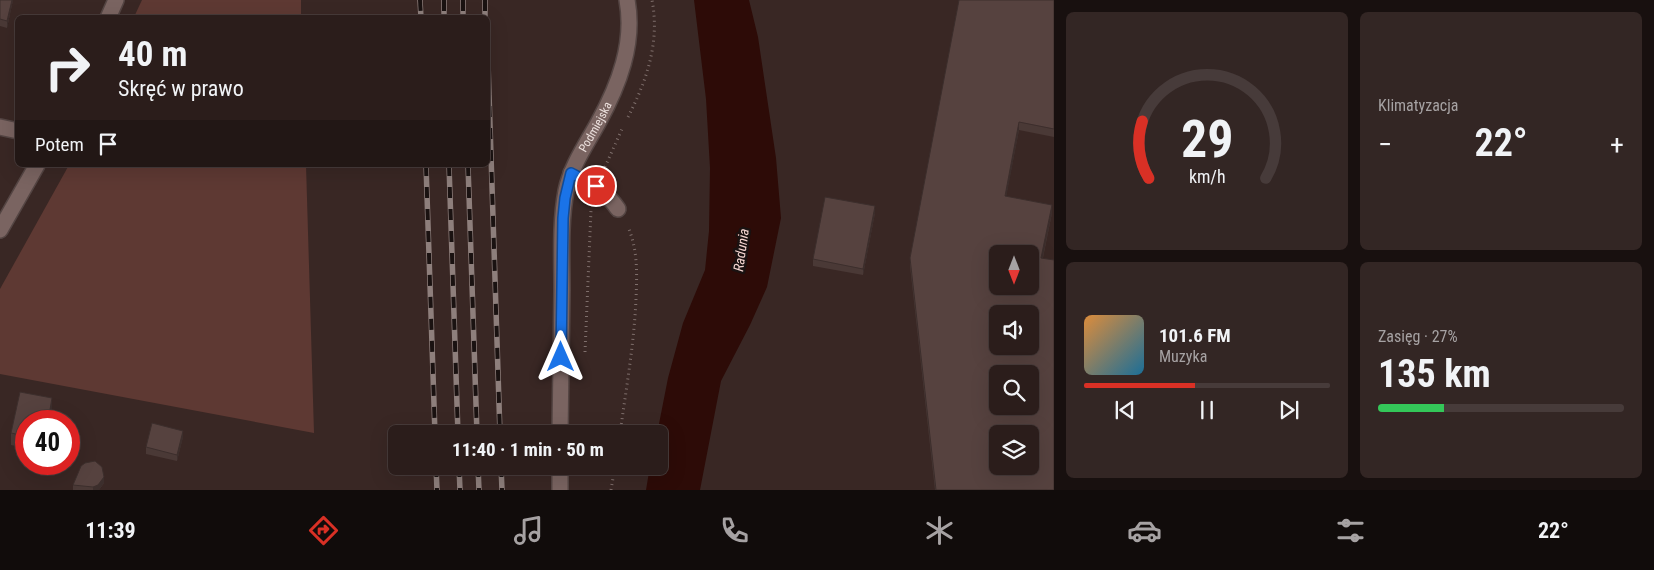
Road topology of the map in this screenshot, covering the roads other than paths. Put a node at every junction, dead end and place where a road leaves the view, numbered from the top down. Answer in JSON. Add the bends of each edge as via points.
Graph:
{"nodes":[{"id":1,"x":116,"y":0,"type":"edge"},
{"id":2,"x":627,"y":0,"type":"edge"},
{"id":3,"x":109,"y":15,"type":"edge"},
{"id":4,"x":0,"y":127,"type":"edge"},
{"id":5,"x":15,"y":130,"type":"edge"},
{"id":6,"x":36,"y":167,"type":"edge"},
{"id":7,"x":571,"y":173,"type":"junction"},
{"id":8,"x":618,"y":209,"type":"road end"},
{"id":9,"x":0,"y":230,"type":"edge"},
{"id":10,"x":560,"y":425,"type":"edge"},
{"id":11,"x":560,"y":475,"type":"edge"},
{"id":12,"x":560,"y":490,"type":"edge"}],
"edges":[{"from":1,"to":3,"type":"street"},
{"from":2,"to":7,"type":"street","name":"Podmiejska","via":[[629,28],[622,70],[612,96]]},
{"from":4,"to":5,"type":"street"},
{"from":6,"to":9,"type":"street"},
{"from":7,"to":8,"type":"street","via":[[596,186]]},
{"from":7,"to":10,"type":"street","name":"Podmiejska","via":[[565,198],[562,242]]},
{"from":11,"to":12,"type":"street"}]}
